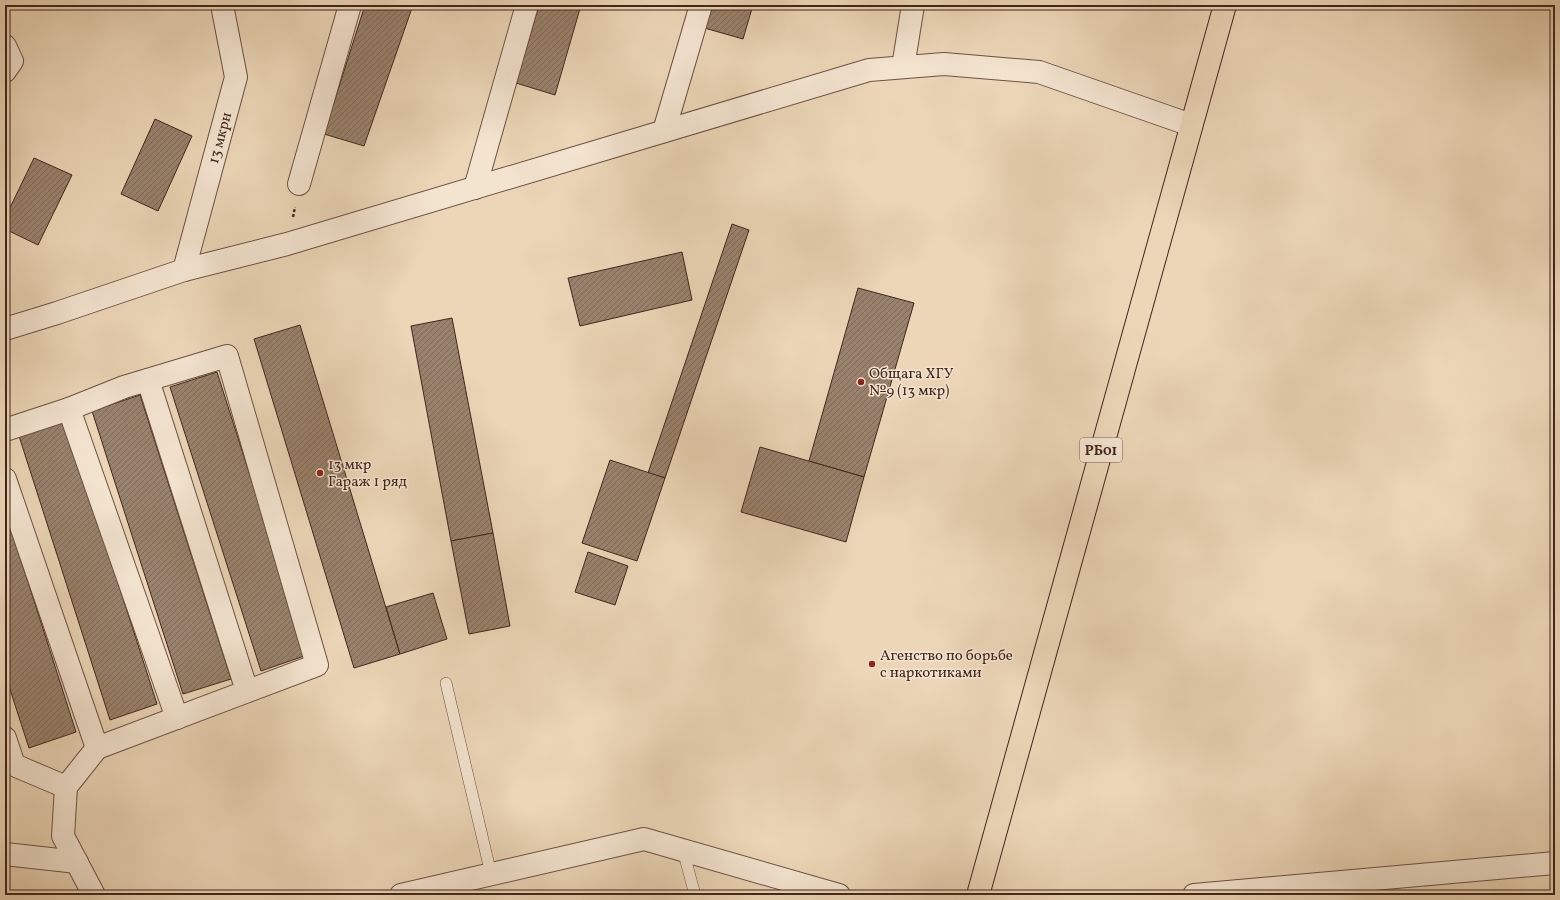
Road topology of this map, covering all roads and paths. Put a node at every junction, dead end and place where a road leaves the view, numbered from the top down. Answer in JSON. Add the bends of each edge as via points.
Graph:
{"nodes":[{"id":1,"x":222,"y":5,"type":"edge"},
{"id":2,"x":350,"y":5,"type":"edge"},
{"id":3,"x":527,"y":5,"type":"edge"},
{"id":4,"x":701,"y":5,"type":"edge"},
{"id":5,"x":912,"y":5,"type":"edge"},
{"id":6,"x":1225,"y":5,"type":"edge"},
{"id":7,"x":5,"y":46,"type":"edge"},
{"id":8,"x":903,"y":67,"type":"junction"},
{"id":9,"x":5,"y":71,"type":"edge"},
{"id":10,"x":1191,"y":124,"type":"junction"},
{"id":11,"x":664,"y":131,"type":"junction"},
{"id":12,"x":299,"y":184,"type":"joint"},
{"id":13,"x":475,"y":188,"type":"junction"},
{"id":14,"x":287,"y":244,"type":"junction"},
{"id":15,"x":184,"y":270,"type":"junction"},
{"id":16,"x":5,"y":329,"type":"edge"},
{"id":17,"x":148,"y":380,"type":"junction"},
{"id":18,"x":69,"y":409,"type":"junction"},
{"id":19,"x":5,"y":430,"type":"edge"},
{"id":20,"x":5,"y":479,"type":"edge"},
{"id":21,"x":446,"y":683,"type":"dead end"},
{"id":22,"x":247,"y":691,"type":"junction"},
{"id":23,"x":177,"y":718,"type":"junction"},
{"id":24,"x":5,"y":740,"type":"edge"},
{"id":25,"x":97,"y":748,"type":"junction"},
{"id":26,"x":66,"y":787,"type":"junction"},
{"id":27,"x":684,"y":850,"type":"junction"},
{"id":28,"x":5,"y":854,"type":"edge"},
{"id":29,"x":77,"y":862,"type":"junction"},
{"id":30,"x":1555,"y":863,"type":"edge"},
{"id":31,"x":491,"y":874,"type":"junction"},
{"id":32,"x":94,"y":895,"type":"edge"},
{"id":33,"x":401,"y":895,"type":"edge"},
{"id":34,"x":695,"y":895,"type":"edge"},
{"id":35,"x":839,"y":895,"type":"edge"},
{"id":36,"x":978,"y":895,"type":"edge"},
{"id":37,"x":1194,"y":895,"type":"edge"}],
"edges":[{"from":1,"to":15,"type":"street","name":"13 мкрн","via":[[236,78]]},
{"from":2,"to":12,"type":"street"},
{"from":3,"to":13,"type":"street"},
{"from":4,"to":11,"type":"street"},
{"from":5,"to":8,"type":"street"},
{"from":6,"to":10,"type":"highway","number":"РБ01"},
{"from":7,"to":9,"type":"street","via":[[12,61]]},
{"from":8,"to":10,"type":"street","via":[[944,64],[1039,72]]},
{"from":8,"to":11,"type":"street","via":[[869,70]]},
{"from":10,"to":36,"type":"highway","number":"РБ01"},
{"from":11,"to":13,"type":"street"},
{"from":12,"to":14,"type":"path"},
{"from":13,"to":14,"type":"street"},
{"from":14,"to":15,"type":"street"},
{"from":15,"to":16,"type":"street"},
{"from":17,"to":18,"type":"street"},
{"from":17,"to":22,"type":"street"},
{"from":17,"to":22,"type":"street","via":[[227,356],[317,664]]},
{"from":18,"to":19,"type":"street"},
{"from":18,"to":23,"type":"street"},
{"from":20,"to":25,"type":"street"},
{"from":21,"to":31,"type":"lane"},
{"from":22,"to":23,"type":"street"},
{"from":23,"to":25,"type":"street"},
{"from":24,"to":26,"type":"street","via":[[14,765]]},
{"from":25,"to":26,"type":"street"},
{"from":26,"to":29,"type":"street","via":[[62,836]]},
{"from":27,"to":31,"type":"street","via":[[644,839]]},
{"from":27,"to":34,"type":"lane"},
{"from":27,"to":35,"type":"street"},
{"from":28,"to":29,"type":"street"},
{"from":29,"to":32,"type":"street"},
{"from":30,"to":37,"type":"street"},
{"from":31,"to":33,"type":"street"}]}
